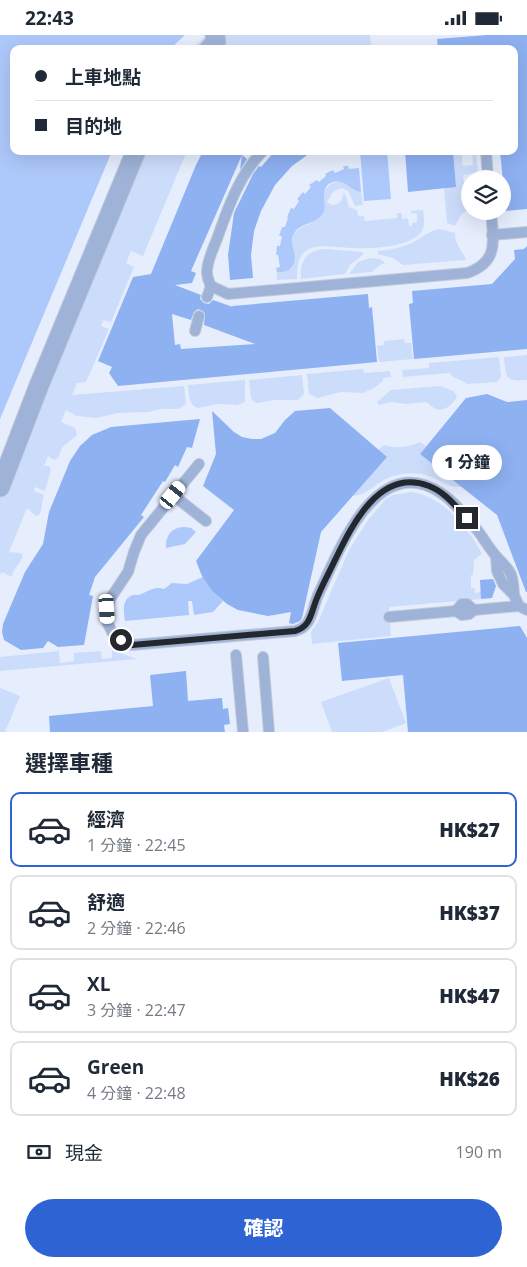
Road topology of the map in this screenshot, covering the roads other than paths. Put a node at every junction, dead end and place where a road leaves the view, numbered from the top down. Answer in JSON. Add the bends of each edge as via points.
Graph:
{"nodes":[{"id":1,"x":134,"y":155,"type":"edge"},
{"id":2,"x":259,"y":155,"type":"edge"},
{"id":3,"x":486,"y":155,"type":"edge"},
{"id":4,"x":487,"y":170,"type":"edge"},
{"id":5,"x":491,"y":220,"type":"edge"},
{"id":6,"x":527,"y":232,"type":"edge"},
{"id":7,"x":492,"y":235,"type":"junction"},
{"id":8,"x":211,"y":287,"type":"junction"},
{"id":9,"x":207,"y":297,"type":"dead end"},
{"id":10,"x":199,"y":316,"type":"dead end"},
{"id":11,"x":195,"y":331,"type":"dead end"},
{"id":12,"x":199,"y":464,"type":"dead end"},
{"id":13,"x":0,"y":487,"type":"edge"},
{"id":14,"x":173,"y":495,"type":"junction"},
{"id":15,"x":206,"y":521,"type":"dead end"},
{"id":16,"x":523,"y":608,"type":"edge"},
{"id":17,"x":389,"y":617,"type":"dead end"},
{"id":18,"x":236,"y":655,"type":"dead end"},
{"id":19,"x":263,"y":657,"type":"dead end"},
{"id":20,"x":243,"y":732,"type":"edge"},
{"id":21,"x":269,"y":732,"type":"edge"}],
"edges":[{"from":1,"to":13,"type":"street"},
{"from":2,"to":8,"type":"lane","via":[[245,174],[226,214],[208,263]]},
{"from":3,"to":4,"type":"lane"},
{"from":5,"to":7,"type":"lane"},
{"from":6,"to":7,"type":"lane"},
{"from":7,"to":8,"type":"lane","via":[[493,250],[487,261],[467,273],[228,294]]},
{"from":8,"to":9,"type":"lane"},
{"from":10,"to":11,"type":"lane"},
{"from":12,"to":14,"type":"lane"},
{"from":14,"to":15,"type":"lane"},
{"from":14,"to":16,"type":"lane","via":[[141,535],[128,572],[107,609],[112,632],[132,645],[302,629],[308,624],[344,540],[364,509],[390,487],[417,483],[443,494],[467,518],[506,564],[513,579],[514,595]]},
{"from":16,"to":17,"type":"lane","via":[[474,610],[468,604],[462,604],[456,611]]},
{"from":18,"to":20,"type":"lane"},
{"from":19,"to":21,"type":"lane"}]}
